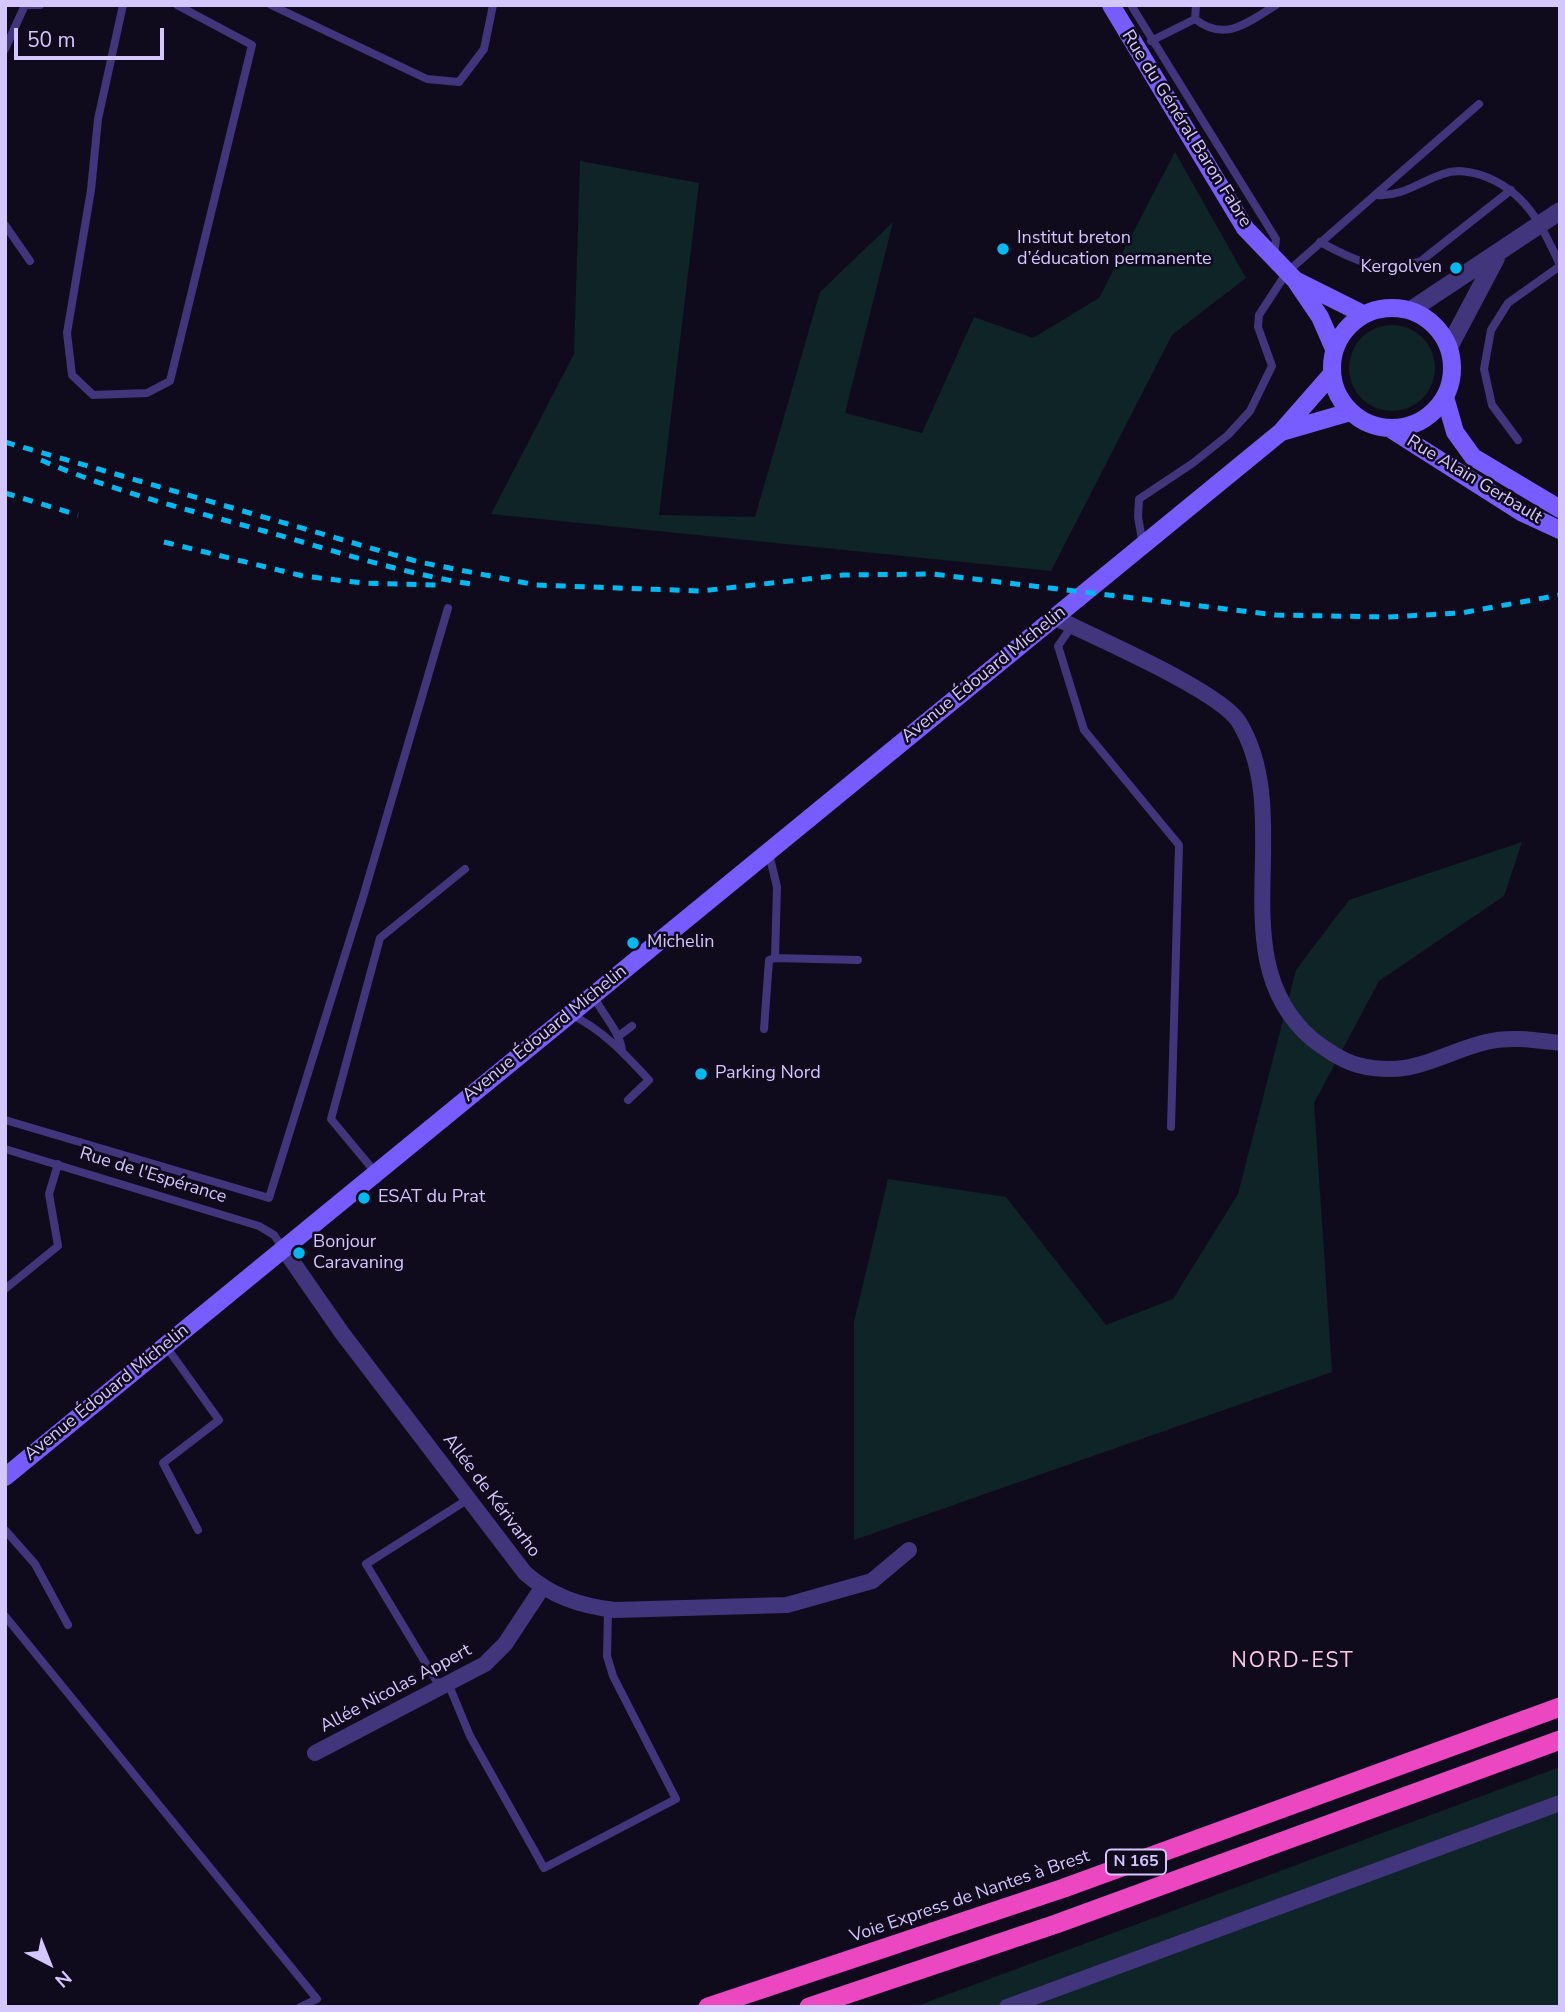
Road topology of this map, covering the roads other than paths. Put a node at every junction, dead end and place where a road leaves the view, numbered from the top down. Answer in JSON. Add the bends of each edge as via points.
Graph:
{"nodes":[{"id":1,"x":27,"y":5,"type":"edge"},
{"id":2,"x":40,"y":5,"type":"edge"},
{"id":3,"x":123,"y":5,"type":"edge"},
{"id":4,"x":177,"y":5,"type":"edge"},
{"id":5,"x":271,"y":5,"type":"edge"},
{"id":6,"x":493,"y":5,"type":"edge"},
{"id":7,"x":1111,"y":5,"type":"edge"},
{"id":8,"x":1131,"y":5,"type":"edge"},
{"id":9,"x":1196,"y":5,"type":"edge"},
{"id":10,"x":1276,"y":5,"type":"edge"},
{"id":11,"x":1195,"y":19,"type":"junction"},
{"id":12,"x":1151,"y":41,"type":"junction"},
{"id":13,"x":5,"y":49,"type":"edge"},
{"id":14,"x":1479,"y":104,"type":"dead end"},
{"id":15,"x":1511,"y":190,"type":"junction"},
{"id":16,"x":1377,"y":195,"type":"junction"},
{"id":17,"x":1560,"y":211,"type":"edge"},
{"id":18,"x":1541,"y":223,"type":"junction"},
{"id":19,"x":5,"y":225,"type":"edge"},
{"id":20,"x":1320,"y":243,"type":"junction"},
{"id":21,"x":1497,"y":255,"type":"junction"},
{"id":22,"x":30,"y":261,"type":"dead end"},
{"id":23,"x":1560,"y":266,"type":"edge"},
{"id":24,"x":1285,"y":270,"type":"junction"},
{"id":25,"x":1411,"y":310,"type":"junction"},
{"id":26,"x":1363,"y":314,"type":"junction"},
{"id":27,"x":1449,"y":346,"type":"junction"},
{"id":28,"x":1334,"y":349,"type":"junction"},
{"id":29,"x":1331,"y":375,"type":"junction"},
{"id":30,"x":1445,"y":397,"type":"junction"},
{"id":31,"x":1350,"y":412,"type":"junction"},
{"id":32,"x":1389,"y":429,"type":"junction"},
{"id":33,"x":1281,"y":432,"type":"junction"},
{"id":34,"x":1518,"y":440,"type":"dead end"},
{"id":35,"x":1560,"y":509,"type":"edge"},
{"id":36,"x":1560,"y":530,"type":"edge"},
{"id":37,"x":1143,"y":545,"type":"junction"},
{"id":38,"x":448,"y":608,"type":"dead end"},
{"id":39,"x":1064,"y":622,"type":"junction"},
{"id":40,"x":768,"y":851,"type":"junction"},
{"id":41,"x":465,"y":869,"type":"dead end"},
{"id":42,"x":775,"y":958,"type":"junction"},
{"id":43,"x":858,"y":960,"type":"dead end"},
{"id":44,"x":593,"y":995,"type":"junction"},
{"id":45,"x":570,"y":1014,"type":"junction"},
{"id":46,"x":632,"y":1026,"type":"dead end"},
{"id":47,"x":764,"y":1029,"type":"dead end"},
{"id":48,"x":620,"y":1035,"type":"junction"},
{"id":49,"x":1560,"y":1043,"type":"edge"},
{"id":50,"x":622,"y":1050,"type":"junction"},
{"id":51,"x":628,"y":1100,"type":"dead end"},
{"id":52,"x":5,"y":1120,"type":"edge"},
{"id":53,"x":1171,"y":1127,"type":"dead end"},
{"id":54,"x":5,"y":1149,"type":"edge"},
{"id":55,"x":58,"y":1164,"type":"junction"},
{"id":56,"x":375,"y":1172,"type":"junction"},
{"id":57,"x":283,"y":1248,"type":"junction"},
{"id":58,"x":5,"y":1289,"type":"edge"},
{"id":59,"x":165,"y":1345,"type":"junction"},
{"id":60,"x":5,"y":1477,"type":"edge"},
{"id":61,"x":470,"y":1498,"type":"junction"},
{"id":62,"x":5,"y":1530,"type":"edge"},
{"id":63,"x":198,"y":1530,"type":"dead end"},
{"id":64,"x":909,"y":1550,"type":"dead end"},
{"id":65,"x":542,"y":1588,"type":"junction"},
{"id":66,"x":608,"y":1609,"type":"junction"},
{"id":67,"x":5,"y":1616,"type":"edge"},
{"id":68,"x":68,"y":1625,"type":"dead end"},
{"id":69,"x":444,"y":1685,"type":"junction"},
{"id":70,"x":1560,"y":1707,"type":"edge"},
{"id":71,"x":1560,"y":1740,"type":"edge"},
{"id":72,"x":315,"y":1753,"type":"dead end"},
{"id":73,"x":1560,"y":1803,"type":"edge"},
{"id":74,"x":300,"y":2007,"type":"edge"},
{"id":75,"x":708,"y":2007,"type":"edge"},
{"id":76,"x":809,"y":2007,"type":"edge"},
{"id":77,"x":1007,"y":2007,"type":"edge"}],
"edges":[{"from":1,"to":2,"type":"lane"},
{"from":1,"to":13,"type":"lane"},
{"from":3,"to":4,"type":"lane","via":[[98,119],[67,333],[72,375],[93,395],[147,393],[170,382],[252,44]]},
{"from":5,"to":6,"type":"lane","via":[[427,79],[458,82],[484,48]]},
{"from":7,"to":24,"type":"main road","name":"Rue du Général Baron Fabre","via":[[1245,228]]},
{"from":8,"to":12,"type":"lane"},
{"from":9,"to":11,"type":"lane"},
{"from":10,"to":11,"type":"lane","via":[[1234,31],[1220,32]]},
{"from":11,"to":12,"type":"lane"},
{"from":12,"to":24,"type":"lane","via":[[1276,239]]},
{"from":14,"to":16,"type":"lane"},
{"from":15,"to":16,"type":"lane","via":[[1496,180],[1459,171],[1396,194]]},
{"from":15,"to":18,"type":"lane"},
{"from":15,"to":20,"type":"lane","via":[[1421,261],[1405,267],[1362,263]]},
{"from":16,"to":20,"type":"lane"},
{"from":17,"to":18,"type":"street"},
{"from":18,"to":21,"type":"street"},
{"from":18,"to":23,"type":"lane"},
{"from":19,"to":22,"type":"lane"},
{"from":20,"to":24,"type":"lane"},
{"from":21,"to":25,"type":"street"},
{"from":21,"to":27,"type":"street"},
{"from":23,"to":34,"type":"lane","via":[[1507,303],[1491,330],[1484,369],[1492,405]]},
{"from":24,"to":26,"type":"main road","name":"Rue du Général Baron Fabre"},
{"from":24,"to":28,"type":"main road","name":"Rue du Général Baron Fabre","via":[[1320,317]]},
{"from":24,"to":37,"type":"lane","via":[[1259,315],[1258,327],[1272,366],[1270,375],[1250,411],[1228,435],[1139,499]]},
{"from":25,"to":26,"type":"main road","via":[[1395,307]]},
{"from":25,"to":27,"type":"main road","via":[[1434,324]]},
{"from":26,"to":28,"type":"main road","via":[[1350,323]]},
{"from":27,"to":30,"type":"main road","via":[[1452,364]]},
{"from":28,"to":29,"type":"main road"},
{"from":29,"to":31,"type":"main road"},
{"from":29,"to":33,"type":"main road","name":"Avenue Édouard Michelin"},
{"from":30,"to":32,"type":"main road","via":[[1421,421]]},
{"from":30,"to":35,"type":"main road","name":"Rue Alain Gerbault","via":[[1455,432],[1473,457]]},
{"from":31,"to":32,"type":"main road"},
{"from":31,"to":33,"type":"main road","name":"Avenue Édouard Michelin"},
{"from":32,"to":36,"type":"main road","name":"Rue Alain Gerbault","via":[[1521,512]]},
{"from":33,"to":37,"type":"main road","name":"Avenue Édouard Michelin"},
{"from":37,"to":39,"type":"main road","name":"Avenue Édouard Michelin"},
{"from":38,"to":52,"type":"lane","via":[[269,1198]]},
{"from":39,"to":40,"type":"main road","name":"Avenue Édouard Michelin"},
{"from":39,"to":49,"type":"street","via":[[1214,698],[1238,721],[1259,780],[1265,960],[1280,999],[1322,1047],[1356,1065],[1384,1069],[1416,1068],[1486,1042],[1522,1038]]},
{"from":39,"to":53,"type":"lane","via":[[1058,646],[1084,730],[1179,845]]},
{"from":40,"to":42,"type":"lane","via":[[777,887]]},
{"from":40,"to":44,"type":"main road","name":"Avenue Édouard Michelin"},
{"from":41,"to":56,"type":"lane","via":[[380,938],[331,1119]]},
{"from":42,"to":43,"type":"lane"},
{"from":42,"to":47,"type":"lane","via":[[768,960]]},
{"from":44,"to":45,"type":"main road","name":"Avenue Édouard Michelin"},
{"from":44,"to":48,"type":"lane"},
{"from":45,"to":50,"type":"lane","via":[[594,1025]]},
{"from":45,"to":56,"type":"main road","name":"Avenue Édouard Michelin"},
{"from":46,"to":48,"type":"lane"},
{"from":48,"to":50,"type":"lane"},
{"from":50,"to":51,"type":"lane","via":[[649,1080]]},
{"from":54,"to":55,"type":"lane","name":"Rue de l'Espérance"},
{"from":55,"to":57,"type":"lane","name":"Rue de l'Espérance","via":[[260,1226]]},
{"from":55,"to":58,"type":"lane","via":[[49,1194],[58,1246]]},
{"from":56,"to":57,"type":"main road","name":"Avenue Édouard Michelin"},
{"from":57,"to":59,"type":"main road","name":"Avenue Édouard Michelin"},
{"from":57,"to":61,"type":"street","name":"Allée de Kérivarho","via":[[342,1333]]},
{"from":59,"to":60,"type":"main road","name":"Avenue Édouard Michelin"},
{"from":59,"to":63,"type":"lane","via":[[219,1420],[163,1464]]},
{"from":61,"to":65,"type":"street","name":"Allée de Kérivarho","via":[[524,1573]]},
{"from":61,"to":69,"type":"lane","via":[[366,1564]]},
{"from":62,"to":68,"type":"lane","via":[[35,1564]]},
{"from":64,"to":66,"type":"street","name":"Allée de Kérivarho","via":[[872,1581],[787,1605]]},
{"from":65,"to":66,"type":"street","name":"Allée de Kérivarho","via":[[565,1599]]},
{"from":65,"to":69,"type":"street","name":"Allée Nicolas Appert","via":[[505,1644],[485,1664]]},
{"from":66,"to":69,"type":"lane","via":[[607,1656],[613,1676],[676,1799],[544,1868]]},
{"from":67,"to":74,"type":"lane","via":[[317,1999]]},
{"from":69,"to":72,"type":"street","name":"Allée Nicolas Appert"},
{"from":70,"to":75,"type":"highway","name":"Voie Express de Nantes à Brest","number":"N 165","via":[[1064,1888]]},
{"from":71,"to":76,"type":"highway","number":"N 165","via":[[1056,1924]]},
{"from":73,"to":77,"type":"street"}]}
